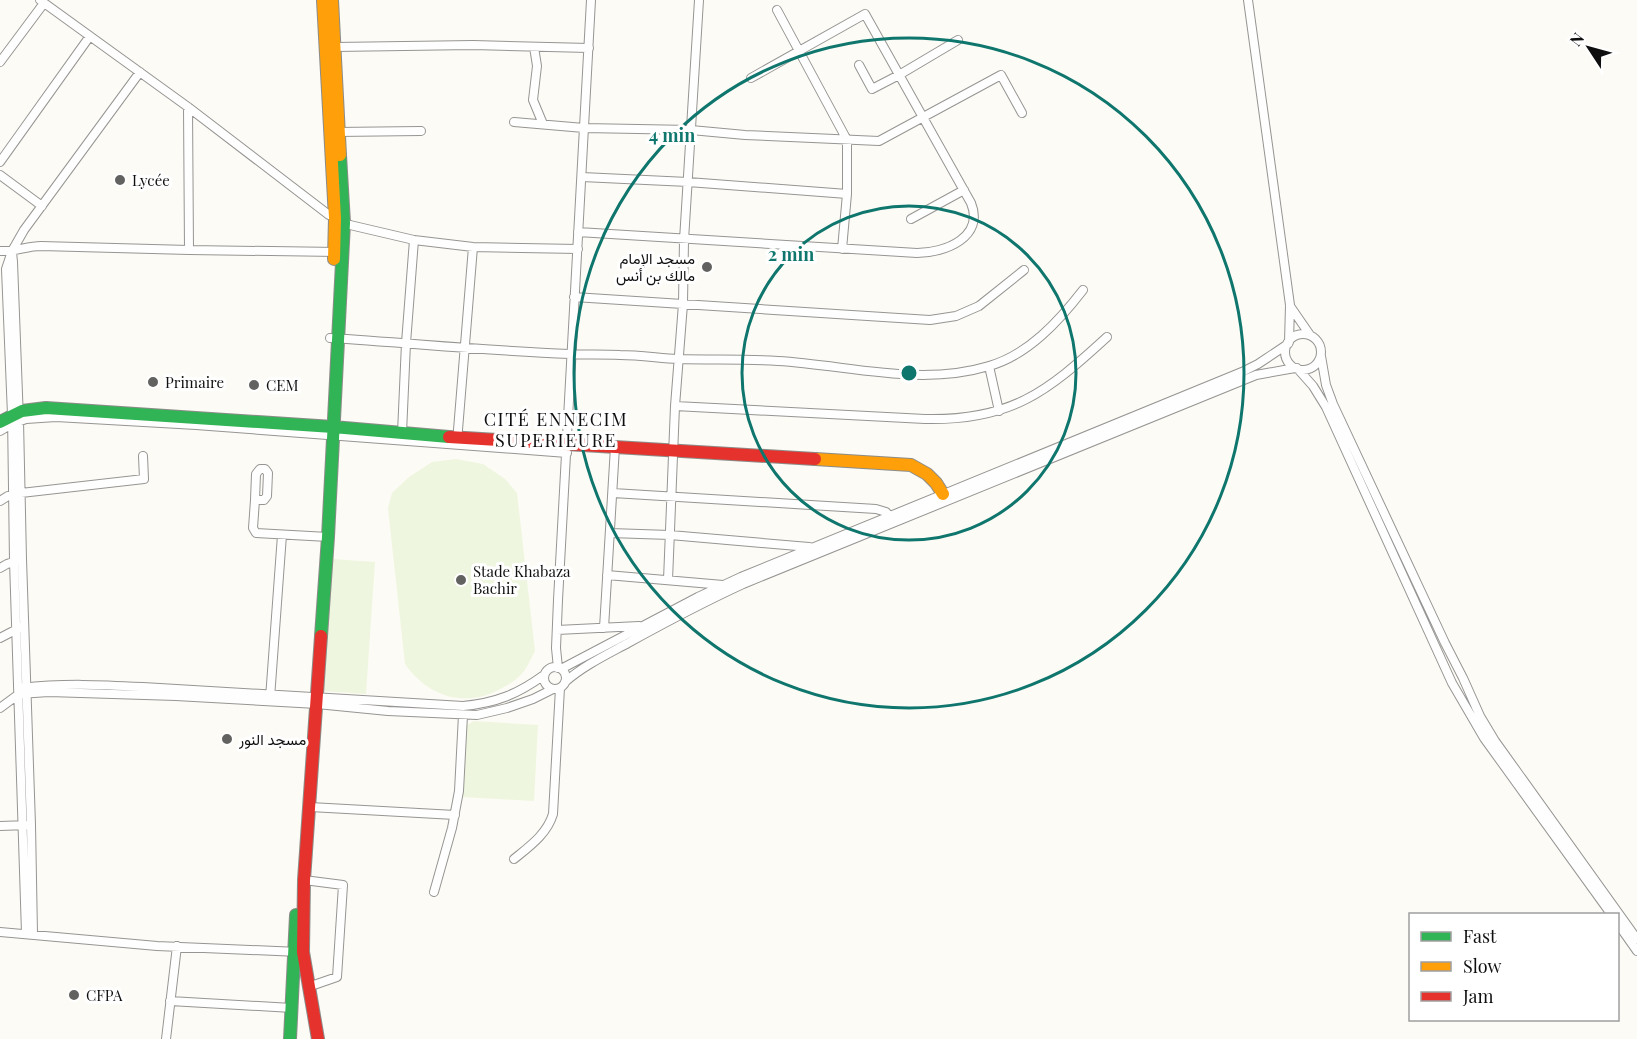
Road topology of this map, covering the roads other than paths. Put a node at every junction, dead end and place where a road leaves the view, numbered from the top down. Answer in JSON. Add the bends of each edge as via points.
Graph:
{"nodes":[{"id":1,"x":322,"y":0,"type":"edge"},
{"id":2,"x":332,"y":0,"type":"edge"},
{"id":3,"x":591,"y":0,"type":"edge"},
{"id":4,"x":699,"y":0,"type":"edge"},
{"id":5,"x":1248,"y":0,"type":"edge"},
{"id":6,"x":42,"y":1,"type":"edge"},
{"id":7,"x":777,"y":10,"type":"dead end"},
{"id":8,"x":90,"y":36,"type":"junction"},
{"id":9,"x":958,"y":39,"type":"dead end"},
{"id":10,"x":331,"y":46,"type":"junction"},
{"id":11,"x":534,"y":47,"type":"junction"},
{"id":12,"x":588,"y":48,"type":"junction"},
{"id":13,"x":800,"y":50,"type":"junction"},
{"id":14,"x":0,"y":62,"type":"edge"},
{"id":15,"x":860,"y":65,"type":"dead end"},
{"id":16,"x":140,"y":72,"type":"junction"},
{"id":17,"x":899,"y":75,"type":"junction"},
{"id":18,"x":751,"y":78,"type":"dead end"},
{"id":19,"x":188,"y":107,"type":"junction"},
{"id":20,"x":1022,"y":113,"type":"dead end"},
{"id":21,"x":923,"y":117,"type":"junction"},
{"id":22,"x":514,"y":122,"type":"dead end"},
{"id":23,"x":543,"y":124,"type":"junction"},
{"id":24,"x":584,"y":128,"type":"junction"},
{"id":25,"x":691,"y":130,"type":"junction"},
{"id":26,"x":421,"y":131,"type":"dead end"},
{"id":27,"x":335,"y":132,"type":"junction"},
{"id":28,"x":847,"y":140,"type":"junction"},
{"id":29,"x":0,"y":162,"type":"edge"},
{"id":30,"x":0,"y":175,"type":"edge"},
{"id":31,"x":582,"y":177,"type":"junction"},
{"id":32,"x":688,"y":182,"type":"junction"},
{"id":33,"x":964,"y":190,"type":"junction"},
{"id":34,"x":847,"y":194,"type":"junction"},
{"id":35,"x":42,"y":206,"type":"junction"},
{"id":36,"x":911,"y":219,"type":"dead end"},
{"id":37,"x":339,"y":221,"type":"junction"},
{"id":38,"x":578,"y":232,"type":"junction"},
{"id":39,"x":414,"y":240,"type":"junction"},
{"id":40,"x":684,"y":240,"type":"junction"},
{"id":41,"x":473,"y":247,"type":"junction"},
{"id":42,"x":578,"y":249,"type":"junction"},
{"id":43,"x":842,"y":249,"type":"junction"},
{"id":44,"x":189,"y":250,"type":"junction"},
{"id":45,"x":0,"y":251,"type":"edge"},
{"id":46,"x":12,"y":251,"type":"junction"},
{"id":47,"x":338,"y":252,"type":"junction"},
{"id":48,"x":1024,"y":270,"type":"dead end"},
{"id":49,"x":1083,"y":290,"type":"dead end"},
{"id":50,"x":574,"y":297,"type":"junction"},
{"id":51,"x":683,"y":304,"type":"junction"},
{"id":52,"x":1290,"y":305,"type":"junction"},
{"id":53,"x":1310,"y":335,"type":"junction"},
{"id":54,"x":1107,"y":337,"type":"dead end"},
{"id":55,"x":334,"y":338,"type":"junction"},
{"id":56,"x":406,"y":343,"type":"junction"},
{"id":57,"x":1288,"y":343,"type":"junction"},
{"id":58,"x":465,"y":348,"type":"junction"},
{"id":59,"x":571,"y":354,"type":"junction"},
{"id":60,"x":1321,"y":356,"type":"junction"},
{"id":61,"x":678,"y":358,"type":"junction"},
{"id":62,"x":989,"y":366,"type":"junction"},
{"id":63,"x":1296,"y":368,"type":"junction"},
{"id":64,"x":675,"y":405,"type":"junction"},
{"id":65,"x":999,"y":411,"type":"junction"},
{"id":66,"x":12,"y":419,"type":"edge"},
{"id":67,"x":0,"y":431,"type":"edge"},
{"id":68,"x":330,"y":431,"type":"junction"},
{"id":69,"x":402,"y":433,"type":"junction"},
{"id":70,"x":457,"y":442,"type":"junction"},
{"id":71,"x":615,"y":447,"type":"junction"},
{"id":72,"x":568,"y":449,"type":"junction"},
{"id":73,"x":673,"y":450,"type":"junction"},
{"id":74,"x":143,"y":456,"type":"dead end"},
{"id":75,"x":17,"y":493,"type":"junction"},
{"id":76,"x":613,"y":493,"type":"junction"},
{"id":77,"x":943,"y":494,"type":"junction"},
{"id":78,"x":672,"y":496,"type":"junction"},
{"id":79,"x":255,"y":500,"type":"dead end"},
{"id":80,"x":0,"y":501,"type":"edge"},
{"id":81,"x":892,"y":519,"type":"junction"},
{"id":82,"x":610,"y":533,"type":"junction"},
{"id":83,"x":282,"y":535,"type":"junction"},
{"id":84,"x":670,"y":535,"type":"junction"},
{"id":85,"x":324,"y":538,"type":"junction"},
{"id":86,"x":813,"y":547,"type":"junction"},
{"id":87,"x":18,"y":560,"type":"junction"},
{"id":88,"x":0,"y":568,"type":"edge"},
{"id":89,"x":607,"y":575,"type":"junction"},
{"id":90,"x":668,"y":580,"type":"junction"},
{"id":91,"x":724,"y":585,"type":"junction"},
{"id":92,"x":643,"y":626,"type":"junction"},
{"id":93,"x":21,"y":627,"type":"junction"},
{"id":94,"x":603,"y":628,"type":"junction"},
{"id":95,"x":557,"y":630,"type":"junction"},
{"id":96,"x":0,"y":638,"type":"edge"},
{"id":97,"x":556,"y":648,"type":"junction"},
{"id":98,"x":559,"y":669,"type":"junction"},
{"id":99,"x":546,"y":672,"type":"junction"},
{"id":100,"x":1463,"y":678,"type":"junction"},
{"id":101,"x":1452,"y":682,"type":"junction"},
{"id":102,"x":560,"y":686,"type":"junction"},
{"id":103,"x":1468,"y":689,"type":"junction"},
{"id":104,"x":23,"y":691,"type":"junction"},
{"id":105,"x":1459,"y":696,"type":"junction"},
{"id":106,"x":271,"y":697,"type":"junction"},
{"id":107,"x":313,"y":700,"type":"junction"},
{"id":108,"x":0,"y":708,"type":"edge"},
{"id":109,"x":463,"y":715,"type":"junction"},
{"id":110,"x":310,"y":807,"type":"junction"},
{"id":111,"x":455,"y":814,"type":"junction"},
{"id":112,"x":27,"y":825,"type":"junction"},
{"id":113,"x":0,"y":826,"type":"edge"},
{"id":114,"x":514,"y":859,"type":"dead end"},
{"id":115,"x":304,"y":880,"type":"junction"},
{"id":116,"x":434,"y":892,"type":"dead end"},
{"id":117,"x":1610,"y":913,"type":"edge"},
{"id":118,"x":1618,"y":913,"type":"edge"},
{"id":119,"x":1619,"y":914,"type":"edge"},
{"id":120,"x":1619,"y":927,"type":"edge"},
{"id":121,"x":0,"y":932,"type":"edge"},
{"id":122,"x":29,"y":934,"type":"junction"},
{"id":123,"x":1637,"y":939,"type":"edge"},
{"id":124,"x":177,"y":946,"type":"junction"},
{"id":125,"x":1637,"y":951,"type":"edge"},
{"id":126,"x":298,"y":952,"type":"junction"},
{"id":127,"x":308,"y":987,"type":"junction"},
{"id":128,"x":170,"y":1001,"type":"junction"},
{"id":129,"x":292,"y":1008,"type":"junction"},
{"id":130,"x":166,"y":1039,"type":"edge"},
{"id":131,"x":290,"y":1039,"type":"edge"},
{"id":132,"x":318,"y":1039,"type":"edge"}],
"edges":[{"from":1,"to":10,"type":"street"},
{"from":2,"to":10,"type":"street"},
{"from":3,"to":12,"type":"street"},
{"from":4,"to":25,"type":"street"},
{"from":5,"to":52,"type":"street"},
{"from":6,"to":8,"type":"street"},
{"from":6,"to":14,"type":"street"},
{"from":7,"to":13,"type":"street"},
{"from":8,"to":16,"type":"street"},
{"from":8,"to":29,"type":"street"},
{"from":9,"to":17,"type":"street"},
{"from":10,"to":11,"type":"street"},
{"from":10,"to":27,"type":"street"},
{"from":11,"to":12,"type":"street"},
{"from":11,"to":23,"type":"street","via":[[537,66],[532,100]]},
{"from":12,"to":24,"type":"street"},
{"from":13,"to":17,"type":"street","via":[[865,14]]},
{"from":13,"to":18,"type":"street"},
{"from":13,"to":28,"type":"street"},
{"from":15,"to":17,"type":"street","via":[[872,89]]},
{"from":16,"to":19,"type":"street"},
{"from":16,"to":35,"type":"street"},
{"from":17,"to":21,"type":"street"},
{"from":19,"to":37,"type":"street"},
{"from":19,"to":44,"type":"street"},
{"from":20,"to":21,"type":"street","via":[[1001,75]]},
{"from":21,"to":28,"type":"street","via":[[879,141]]},
{"from":21,"to":33,"type":"street"},
{"from":22,"to":23,"type":"street"},
{"from":23,"to":24,"type":"street"},
{"from":24,"to":25,"type":"street"},
{"from":24,"to":31,"type":"street"},
{"from":25,"to":28,"type":"street"},
{"from":25,"to":32,"type":"street"},
{"from":26,"to":27,"type":"street"},
{"from":27,"to":37,"type":"street"},
{"from":28,"to":34,"type":"street"},
{"from":30,"to":35,"type":"street"},
{"from":31,"to":32,"type":"street"},
{"from":31,"to":38,"type":"street"},
{"from":32,"to":34,"type":"street"},
{"from":32,"to":40,"type":"street"},
{"from":33,"to":36,"type":"street"},
{"from":33,"to":43,"type":"street","via":[[974,211],[972,229],[943,250],[917,253]]},
{"from":34,"to":43,"type":"street"},
{"from":35,"to":46,"type":"street"},
{"from":37,"to":39,"type":"street"},
{"from":37,"to":47,"type":"street"},
{"from":38,"to":40,"type":"street"},
{"from":38,"to":42,"type":"street"},
{"from":39,"to":41,"type":"street"},
{"from":39,"to":56,"type":"street"},
{"from":40,"to":43,"type":"street"},
{"from":40,"to":51,"type":"street"},
{"from":41,"to":42,"type":"street"},
{"from":41,"to":58,"type":"street"},
{"from":42,"to":50,"type":"street"},
{"from":44,"to":46,"type":"street","via":[[41,246]]},
{"from":44,"to":47,"type":"street"},
{"from":45,"to":46,"type":"street"},
{"from":46,"to":66,"type":"street"},
{"from":47,"to":55,"type":"street"},
{"from":48,"to":51,"type":"street","via":[[979,306],[956,316],[930,320]]},
{"from":49,"to":62,"type":"street","via":[[1033,343]]},
{"from":50,"to":51,"type":"street"},
{"from":50,"to":59,"type":"street"},
{"from":51,"to":61,"type":"street"},
{"from":52,"to":53,"type":"street"},
{"from":52,"to":57,"type":"street"},
{"from":53,"to":57,"type":"street","via":[[1298,335]]},
{"from":53,"to":60,"type":"street","via":[[1319,344]]},
{"from":54,"to":65,"type":"street","via":[[1043,390]]},
{"from":55,"to":56,"type":"street"},
{"from":55,"to":68,"type":"street"},
{"from":56,"to":58,"type":"street"},
{"from":56,"to":69,"type":"street"},
{"from":57,"to":63,"type":"street","via":[[1287,357]]},
{"from":57,"to":77,"type":"street","via":[[1242,372]]},
{"from":58,"to":59,"type":"street"},
{"from":58,"to":70,"type":"street"},
{"from":59,"to":61,"type":"street"},
{"from":59,"to":72,"type":"street"},
{"from":60,"to":63,"type":"street","via":[[1311,368]]},
{"from":60,"to":100,"type":"street","via":[[1333,404]]},
{"from":61,"to":62,"type":"street","via":[[779,361],[939,376]]},
{"from":61,"to":64,"type":"street"},
{"from":62,"to":65,"type":"street"},
{"from":63,"to":81,"type":"street","via":[[1256,375]]},
{"from":63,"to":101,"type":"street","via":[[1326,406]]},
{"from":64,"to":65,"type":"street","via":[[945,419]]},
{"from":64,"to":73,"type":"street"},
{"from":66,"to":67,"type":"street"},
{"from":66,"to":68,"type":"street","via":[[32,409],[46,408]]},
{"from":66,"to":75,"type":"street"},
{"from":68,"to":69,"type":"street"},
{"from":68,"to":70,"type":"street"},
{"from":68,"to":85,"type":"street"},
{"from":69,"to":70,"type":"street"},
{"from":70,"to":72,"type":"street"},
{"from":71,"to":72,"type":"street"},
{"from":71,"to":73,"type":"street"},
{"from":71,"to":76,"type":"street"},
{"from":72,"to":95,"type":"street"},
{"from":73,"to":77,"type":"street","via":[[904,464],[929,475]]},
{"from":73,"to":78,"type":"street"},
{"from":74,"to":75,"type":"street","via":[[144,478]]},
{"from":75,"to":80,"type":"street"},
{"from":75,"to":87,"type":"street"},
{"from":76,"to":78,"type":"street"},
{"from":76,"to":82,"type":"street"},
{"from":77,"to":81,"type":"street"},
{"from":78,"to":81,"type":"street","via":[[876,509],[884,510]]},
{"from":78,"to":84,"type":"street"},
{"from":79,"to":83,"type":"street","via":[[255,532]]},
{"from":81,"to":86,"type":"street"},
{"from":81,"to":102,"type":"street","via":[[718,596],[595,661]]},
{"from":82,"to":84,"type":"street"},
{"from":82,"to":89,"type":"street"},
{"from":83,"to":85,"type":"street"},
{"from":83,"to":106,"type":"street"},
{"from":84,"to":86,"type":"street"},
{"from":84,"to":90,"type":"street"},
{"from":85,"to":107,"type":"street"},
{"from":86,"to":91,"type":"street"},
{"from":87,"to":88,"type":"street"},
{"from":87,"to":93,"type":"street"},
{"from":89,"to":90,"type":"street"},
{"from":89,"to":94,"type":"street"},
{"from":90,"to":91,"type":"street"},
{"from":91,"to":92,"type":"street"},
{"from":92,"to":94,"type":"street"},
{"from":92,"to":98,"type":"street"},
{"from":93,"to":96,"type":"street"},
{"from":93,"to":104,"type":"street"},
{"from":94,"to":95,"type":"street"},
{"from":95,"to":97,"type":"street"},
{"from":97,"to":98,"type":"street"},
{"from":97,"to":99,"type":"street"},
{"from":98,"to":99,"type":"street"},
{"from":98,"to":102,"type":"street","via":[[564,673]]},
{"from":99,"to":102,"type":"street","via":[[545,683],[550,688]]},
{"from":99,"to":107,"type":"street","via":[[514,694],[463,706]]},
{"from":100,"to":101,"type":"street"},
{"from":100,"to":103,"type":"street"},
{"from":101,"to":105,"type":"street"},
{"from":102,"to":109,"type":"street","via":[[507,708]]},
{"from":102,"to":114,"type":"street","via":[[553,814],[543,834]]},
{"from":103,"to":105,"type":"street"},
{"from":103,"to":118,"type":"street","via":[[1495,741]]},
{"from":104,"to":106,"type":"street","via":[[99,689]]},
{"from":104,"to":108,"type":"street"},
{"from":104,"to":112,"type":"street"},
{"from":105,"to":117,"type":"street","via":[[1477,728]]},
{"from":106,"to":107,"type":"street"},
{"from":107,"to":109,"type":"street","via":[[388,711]]},
{"from":107,"to":110,"type":"street"},
{"from":107,"to":126,"type":"street"},
{"from":109,"to":111,"type":"street"},
{"from":110,"to":111,"type":"street"},
{"from":110,"to":115,"type":"street"},
{"from":111,"to":116,"type":"street"},
{"from":112,"to":113,"type":"street"},
{"from":112,"to":122,"type":"street"},
{"from":115,"to":126,"type":"street"},
{"from":115,"to":127,"type":"street","via":[[343,885],[337,977]]},
{"from":119,"to":123,"type":"street"},
{"from":120,"to":125,"type":"street"},
{"from":121,"to":122,"type":"street"},
{"from":122,"to":124,"type":"street"},
{"from":124,"to":126,"type":"street"},
{"from":124,"to":128,"type":"street"},
{"from":126,"to":127,"type":"street"},
{"from":126,"to":129,"type":"street"},
{"from":127,"to":132,"type":"street"},
{"from":128,"to":129,"type":"street"},
{"from":128,"to":130,"type":"street"},
{"from":129,"to":131,"type":"street"}]}
